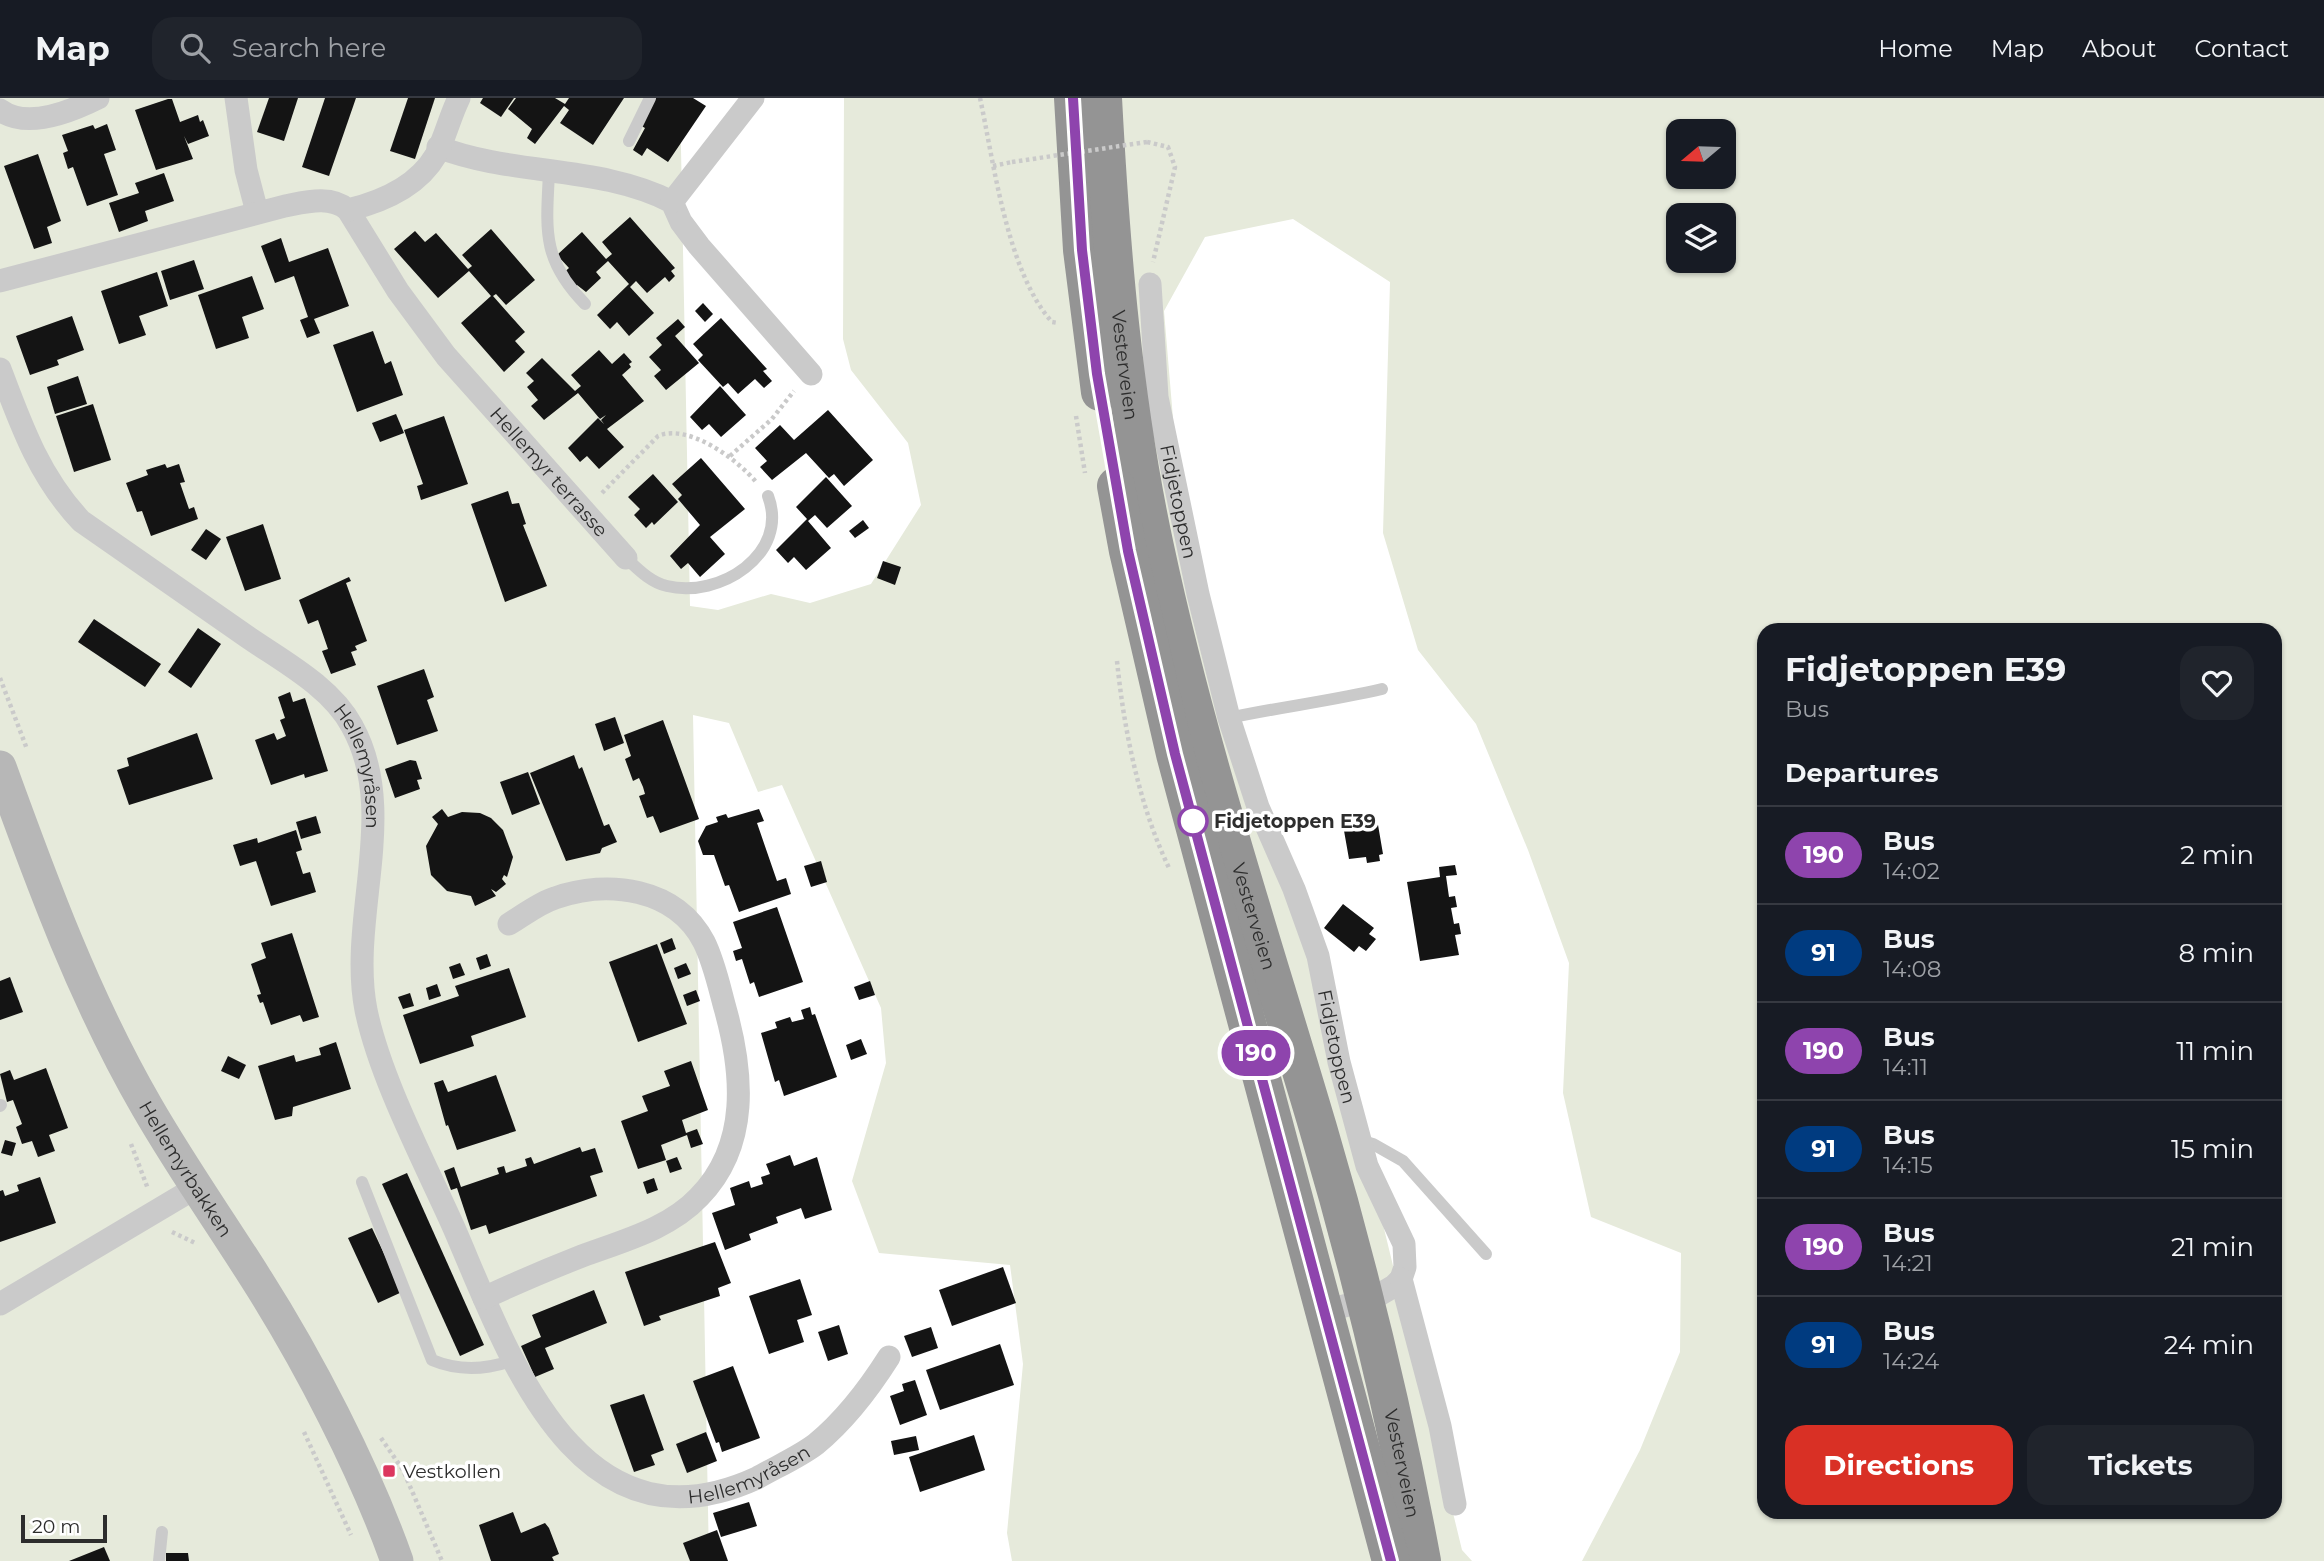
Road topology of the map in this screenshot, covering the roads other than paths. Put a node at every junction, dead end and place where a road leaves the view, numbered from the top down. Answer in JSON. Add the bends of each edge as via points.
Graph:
{"nodes":[{"id":1,"x":98,"y":98,"type":"edge"},
{"id":2,"x":236,"y":98,"type":"edge"},
{"id":3,"x":459,"y":98,"type":"edge"},
{"id":4,"x":650,"y":98,"type":"edge"},
{"id":5,"x":754,"y":98,"type":"edge"},
{"id":6,"x":1073,"y":98,"type":"edge"},
{"id":7,"x":1103,"y":98,"type":"edge"},
{"id":8,"x":0,"y":110,"type":"edge"},
{"id":9,"x":629,"y":141,"type":"dead end"},
{"id":10,"x":438,"y":147,"type":"junction"},
{"id":11,"x":549,"y":173,"type":"junction"},
{"id":12,"x":672,"y":202,"type":"junction"},
{"id":13,"x":348,"y":209,"type":"junction"},
{"id":14,"x":257,"y":212,"type":"junction"},
{"id":15,"x":0,"y":281,"type":"edge"},
{"id":16,"x":1150,"y":284,"type":"road end"},
{"id":17,"x":585,"y":304,"type":"dead end"},
{"id":18,"x":0,"y":369,"type":"edge"},
{"id":19,"x":805,"y":379,"type":"road end"},
{"id":20,"x":768,"y":496,"type":"road end"},
{"id":21,"x":626,"y":558,"type":"joint"},
{"id":22,"x":1382,"y":689,"type":"dead end"},
{"id":23,"x":1230,"y":718,"type":"junction"},
{"id":24,"x":16,"y":765,"type":"edge"},
{"id":25,"x":509,"y":924,"type":"dead end"},
{"id":26,"x":1359,"y":1140,"type":"junction"},
{"id":27,"x":362,"y":1182,"type":"dead end"},
{"id":28,"x":195,"y":1188,"type":"junction"},
{"id":29,"x":1486,"y":1254,"type":"dead end"},
{"id":30,"x":1401,"y":1279,"type":"junction"},
{"id":31,"x":484,"y":1298,"type":"junction"},
{"id":32,"x":1364,"y":1301,"type":"junction"},
{"id":33,"x":0,"y":1304,"type":"edge"},
{"id":34,"x":1324,"y":1311,"type":"junction"},
{"id":35,"x":890,"y":1357,"type":"dead end"},
{"id":36,"x":510,"y":1361,"type":"junction"},
{"id":37,"x":1455,"y":1504,"type":"dead end"},
{"id":38,"x":162,"y":1532,"type":"dead end"},
{"id":39,"x":159,"y":1561,"type":"edge"},
{"id":40,"x":397,"y":1561,"type":"edge"},
{"id":41,"x":1391,"y":1561,"type":"edge"},
{"id":42,"x":1422,"y":1561,"type":"edge"}],
"edges":[{"from":1,"to":8,"type":"street","via":[[50,117],[24,118]]},
{"from":2,"to":14,"type":"street"},
{"from":3,"to":10,"type":"street"},
{"from":4,"to":9,"type":"lane"},
{"from":5,"to":12,"type":"street"},
{"from":6,"to":34,"type":"highway","name":"Vesterveien","via":[[1082,250],[1097,374],[1128,551],[1175,754]]},
{"from":7,"to":32,"type":"highway","name":"Vesterveien","via":[[1123,370],[1154,544],[1202,742],[1320,1133]]},
{"from":10,"to":11,"type":"street","via":[[478,161]]},
{"from":10,"to":13,"type":"street","via":[[406,187],[374,203]]},
{"from":11,"to":12,"type":"street","via":[[627,184]]},
{"from":11,"to":17,"type":"lane","via":[[552,261]]},
{"from":12,"to":19,"type":"street","via":[[699,246]]},
{"from":13,"to":14,"type":"street","via":[[339,202],[315,201]]},
{"from":13,"to":21,"type":"street","name":"Hellemyr terrasse","via":[[398,291],[446,356]]},
{"from":14,"to":15,"type":"street"},
{"from":16,"to":23,"type":"street","name":"Fidjetoppen","via":[[1157,397],[1198,594]]},
{"from":18,"to":31,"type":"street","name":"Hellemyråsen","via":[[40,468],[81,521],[304,677],[339,707],[352,725],[363,750],[371,792],[361,955],[366,1012]]},
{"from":20,"to":21,"type":"lane","name":"Hellemyr terrasse","via":[[774,511],[764,544],[741,571],[716,586],[664,585]]},
{"from":22,"to":23,"type":"lane"},
{"from":23,"to":26,"type":"street","name":"Fidjetoppen","via":[[1258,807],[1318,956]]},
{"from":24,"to":28,"type":"street","name":"Hellemyrbakken","via":[[51,906],[75,963],[126,1068]]},
{"from":25,"to":31,"type":"street","via":[[554,898],[600,890],[636,890],[680,912],[704,942],[712,963],[738,1062],[740,1103],[720,1168],[685,1211]]},
{"from":26,"to":29,"type":"lane","via":[[1404,1161]]},
{"from":26,"to":30,"type":"street","name":"Fidjetoppen","via":[[1404,1244]]},
{"from":27,"to":36,"type":"lane","via":[[432,1360],[460,1368],[493,1367]]},
{"from":28,"to":33,"type":"street"},
{"from":28,"to":40,"type":"street","name":"Hellemyrbakken","via":[[284,1324],[368,1490]]},
{"from":30,"to":32,"type":"street"},
{"from":30,"to":37,"type":"street","name":"Fidjetoppen","via":[[1440,1426]]},
{"from":31,"to":36,"type":"street","name":"Hellemyråsen"},
{"from":32,"to":34,"type":"street"},
{"from":32,"to":42,"type":"highway","name":"Vesterveien"},
{"from":34,"to":41,"type":"highway","name":"Vesterveien"},
{"from":35,"to":36,"type":"street","name":"Hellemyråsen","via":[[816,1444],[741,1487],[680,1503],[628,1496],[582,1468],[558,1443]]},
{"from":38,"to":39,"type":"lane"}]}
